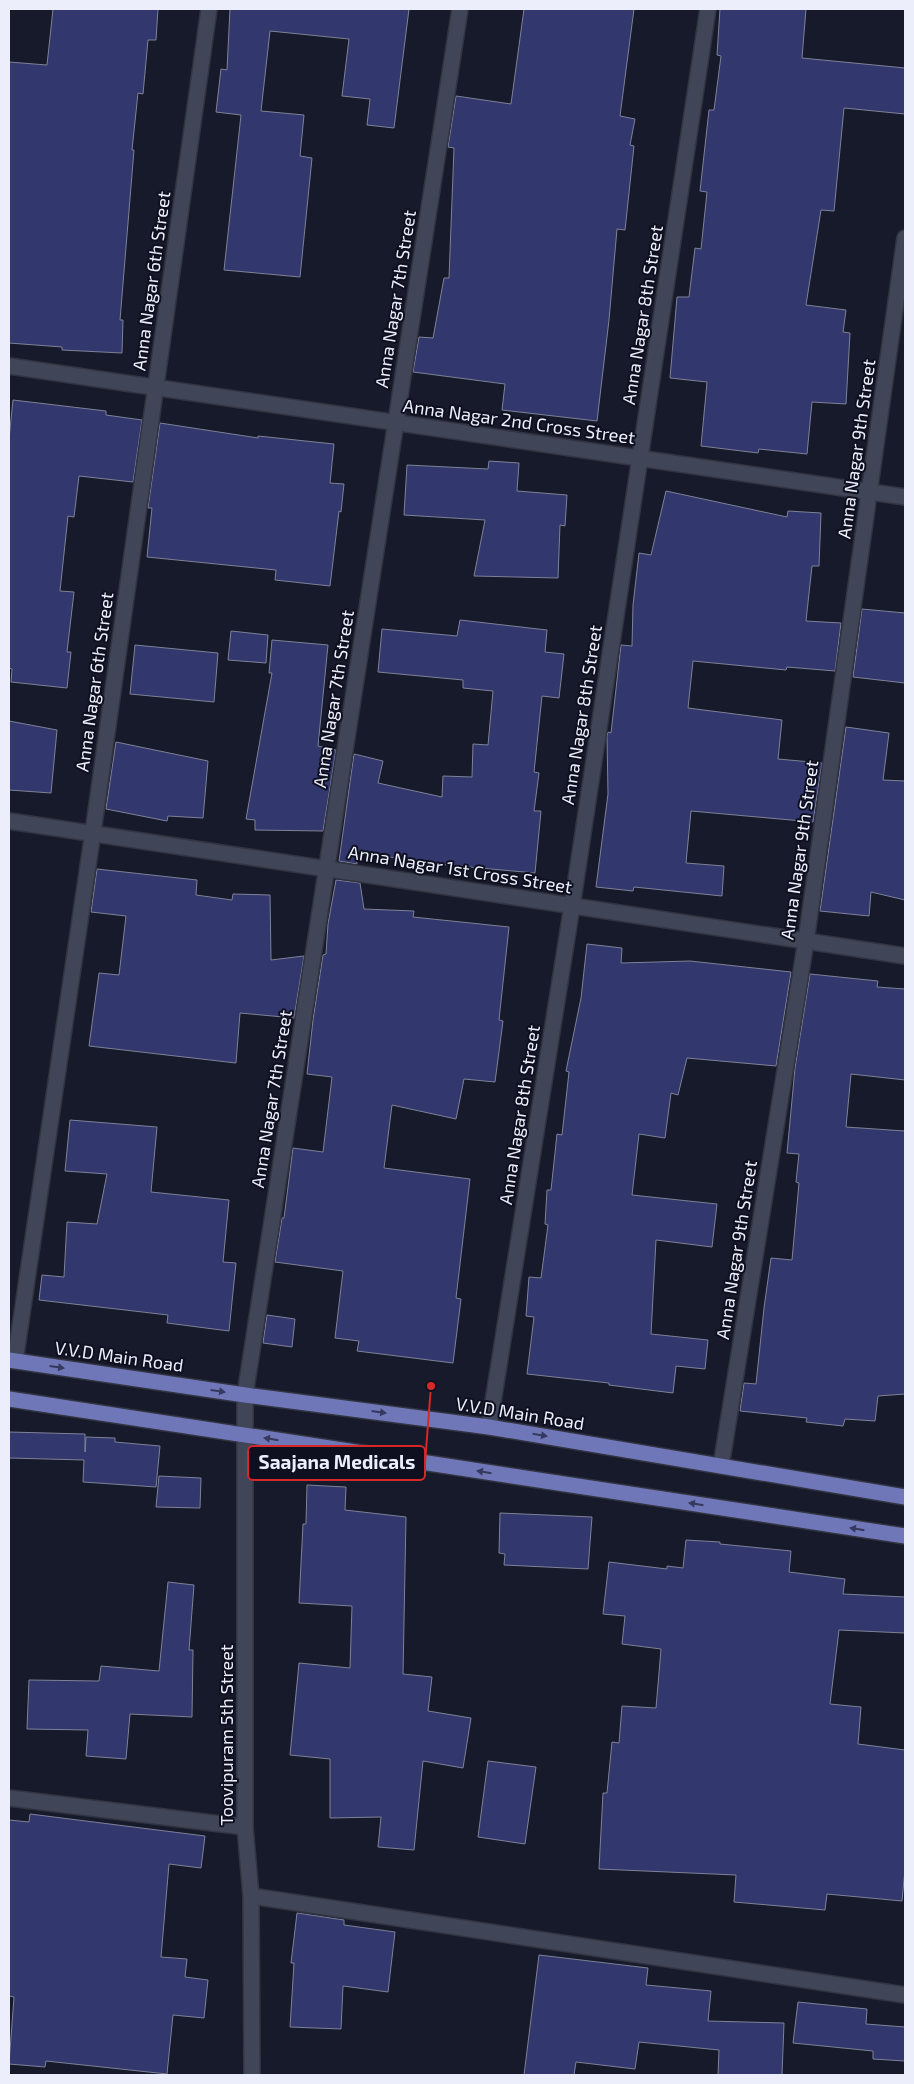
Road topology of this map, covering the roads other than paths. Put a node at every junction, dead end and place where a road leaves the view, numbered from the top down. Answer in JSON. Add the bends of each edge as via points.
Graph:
{"nodes":[{"id":1,"x":209,"y":9,"type":"edge"},
{"id":2,"x":460,"y":9,"type":"edge"},
{"id":3,"x":708,"y":9,"type":"edge"},
{"id":4,"x":905,"y":238,"type":"edge"},
{"id":5,"x":9,"y":366,"type":"edge"},
{"id":6,"x":156,"y":388,"type":"junction"},
{"id":7,"x":396,"y":423,"type":"junction"},
{"id":8,"x":640,"y":458,"type":"junction"},
{"id":9,"x":870,"y":492,"type":"junction"},
{"id":10,"x":905,"y":497,"type":"edge"},
{"id":11,"x":9,"y":821,"type":"edge"},
{"id":12,"x":93,"y":832,"type":"junction"},
{"id":13,"x":327,"y":868,"type":"junction"},
{"id":14,"x":572,"y":906,"type":"junction"},
{"id":15,"x":806,"y":941,"type":"junction"},
{"id":16,"x":905,"y":956,"type":"edge"},
{"id":17,"x":12,"y":1360,"type":"edge"},
{"id":18,"x":245,"y":1395,"type":"junction"},
{"id":19,"x":9,"y":1399,"type":"edge"},
{"id":20,"x":489,"y":1427,"type":"junction"},
{"id":21,"x":246,"y":1435,"type":"junction"},
{"id":22,"x":721,"y":1466,"type":"junction"},
{"id":23,"x":905,"y":1497,"type":"edge"},
{"id":24,"x":905,"y":1536,"type":"edge"},
{"id":25,"x":9,"y":1798,"type":"edge"},
{"id":26,"x":245,"y":1827,"type":"junction"},
{"id":27,"x":251,"y":1896,"type":"junction"},
{"id":28,"x":905,"y":1996,"type":"edge"},
{"id":29,"x":252,"y":2075,"type":"edge"}],
"edges":[{"from":1,"to":6,"type":"street","name":"Anna Nagar 6th Street"},
{"from":2,"to":7,"type":"street","name":"Anna Nagar 7th Street"},
{"from":3,"to":8,"type":"street","name":"Anna Nagar 8th Street"},
{"from":4,"to":9,"type":"street","name":"Anna Nagar 9th Street"},
{"from":5,"to":6,"type":"street","name":"Anna Nagar 2nd Cross Street"},
{"from":6,"to":7,"type":"street","name":"Anna Nagar 2nd Cross Street"},
{"from":6,"to":12,"type":"street","name":"Anna Nagar 6th Street"},
{"from":7,"to":8,"type":"street","name":"Anna Nagar 2nd Cross Street"},
{"from":7,"to":13,"type":"street","name":"Anna Nagar 7th Street"},
{"from":8,"to":9,"type":"street","name":"Anna Nagar 2nd Cross Street"},
{"from":8,"to":14,"type":"street","name":"Anna Nagar 8th Street"},
{"from":9,"to":10,"type":"street","name":"Anna Nagar 2nd Cross Street"},
{"from":9,"to":15,"type":"street","name":"Anna Nagar 9th Street"},
{"from":11,"to":12,"type":"street","name":"Anna Nagar 1st Cross Street"},
{"from":12,"to":13,"type":"street","name":"Anna Nagar 1st Cross Street"},
{"from":12,"to":17,"type":"street","name":"Anna Nagar 6th Street"},
{"from":13,"to":14,"type":"street","name":"Anna Nagar 1st Cross Street"},
{"from":13,"to":18,"type":"street","name":"Anna Nagar 7th Street"},
{"from":14,"to":15,"type":"street","name":"Anna Nagar 1st Cross Street"},
{"from":14,"to":20,"type":"street","name":"Anna Nagar 8th Street"},
{"from":15,"to":16,"type":"street","name":"Anna Nagar 1st Cross Street"},
{"from":15,"to":22,"type":"street","name":"Anna Nagar 9th Street"},
{"from":17,"to":18,"type":"main road","name":"V.V.D Main Road","one_way":true},
{"from":18,"to":20,"type":"main road","name":"V.V.D Main Road","one_way":true},
{"from":18,"to":21,"type":"street","name":"Toovipuram 5th Street"},
{"from":19,"to":21,"type":"main road"},
{"from":20,"to":22,"type":"main road","name":"V.V.D Main Road","one_way":true},
{"from":24,"to":21,"type":"main road","one_way":true},
{"from":21,"to":26,"type":"street","name":"Toovipuram 5th Street"},
{"from":22,"to":23,"type":"main road","name":"V.V.D Main Road"},
{"from":25,"to":26,"type":"street"},
{"from":26,"to":27,"type":"street","name":"Toovipuram 5th Street"},
{"from":27,"to":28,"type":"street"},
{"from":27,"to":29,"type":"street","name":"Toovipuram 5th Street"}]}
